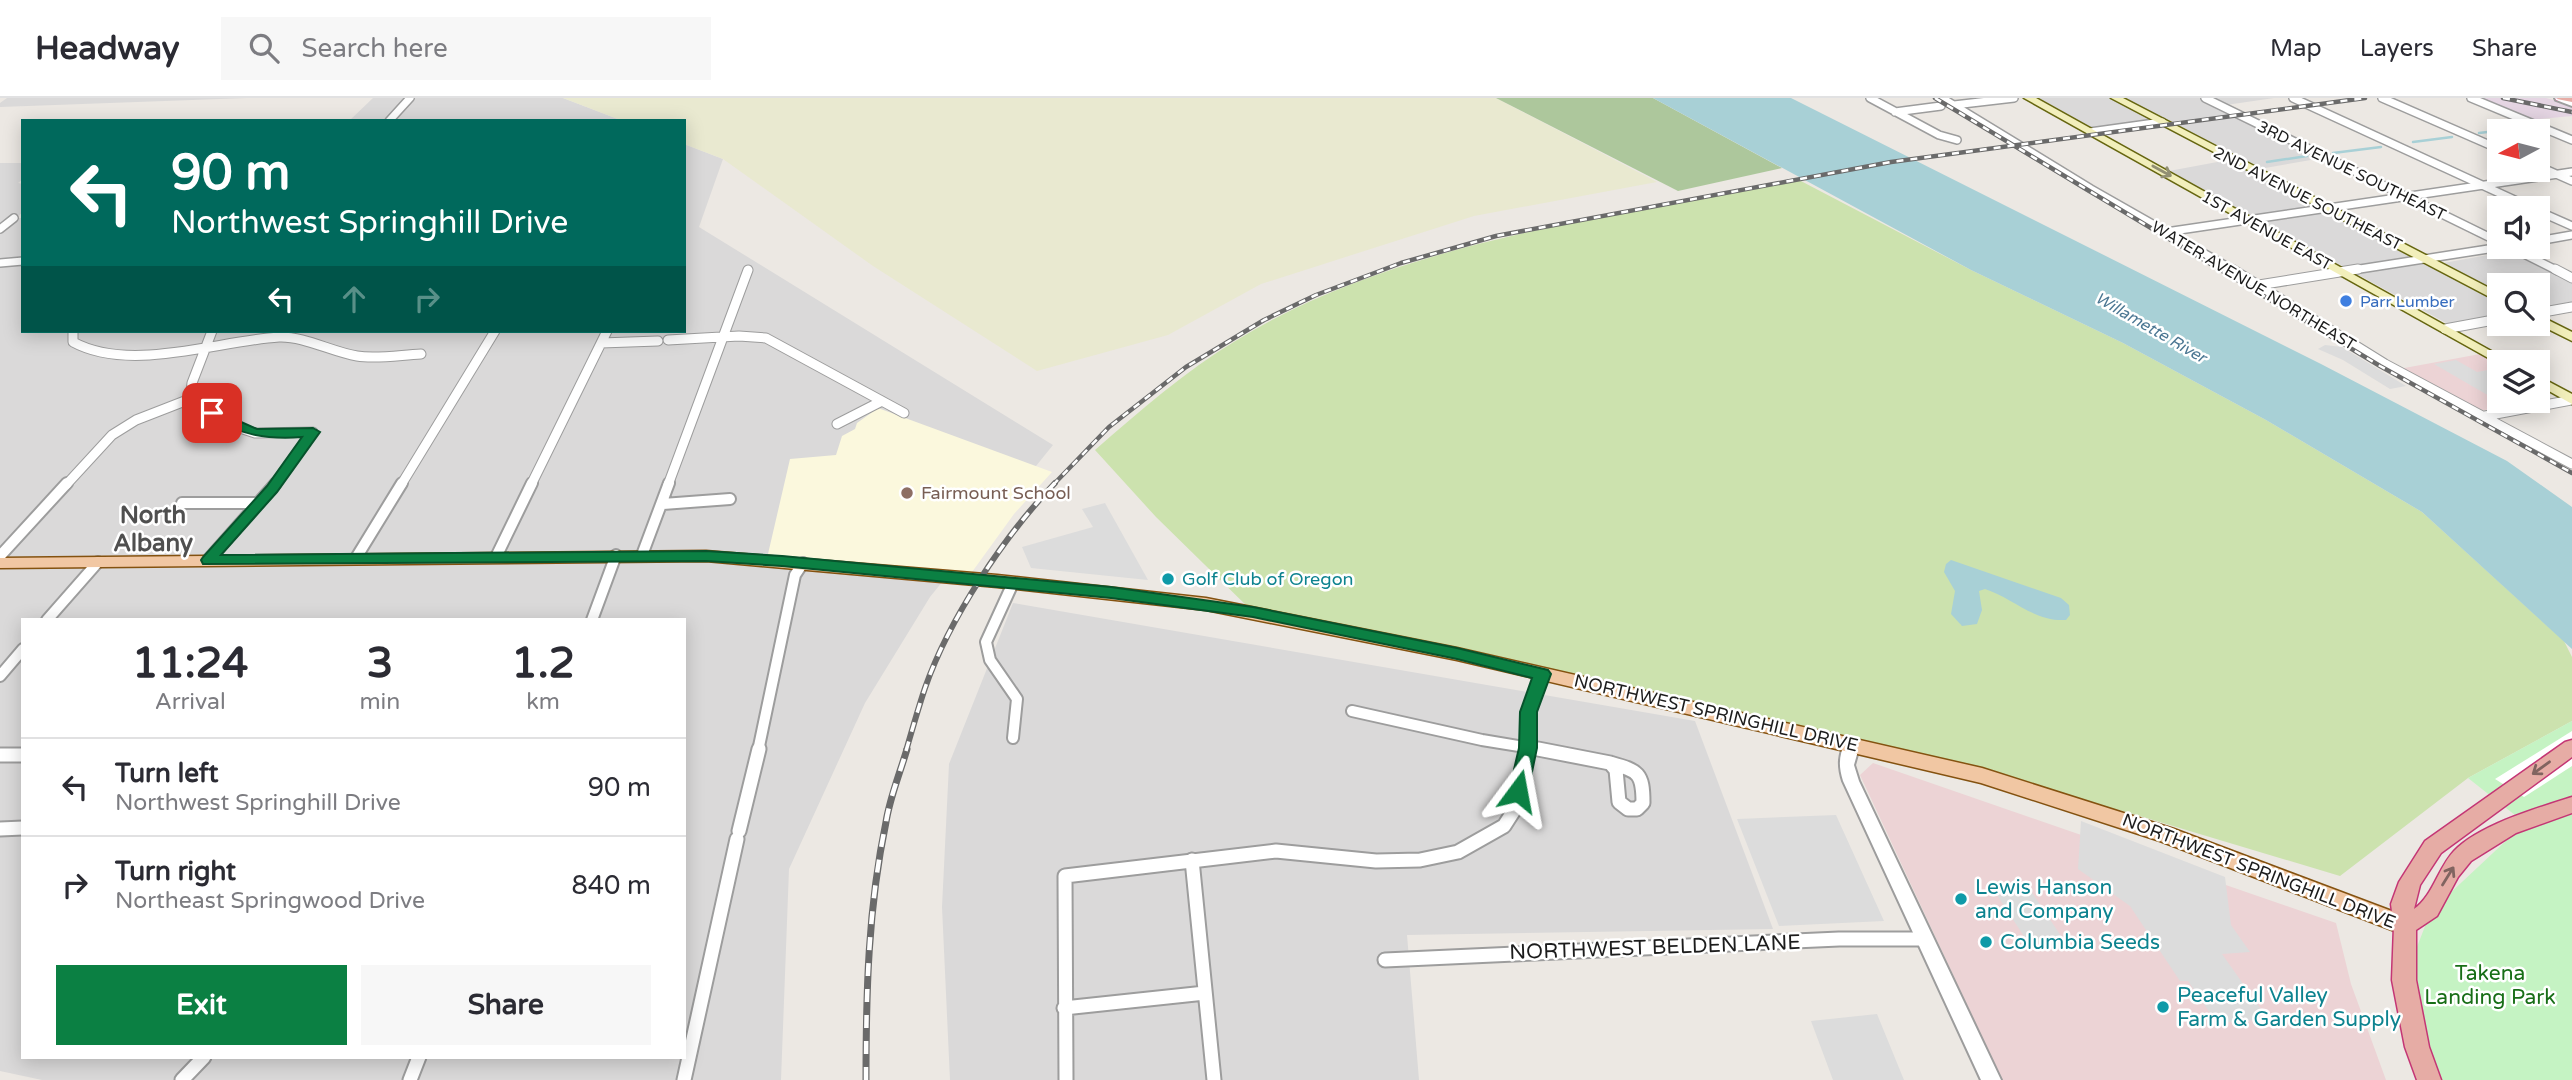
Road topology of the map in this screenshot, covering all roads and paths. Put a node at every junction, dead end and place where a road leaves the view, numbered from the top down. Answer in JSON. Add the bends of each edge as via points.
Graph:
{"nodes":[{"id":1,"x":410,"y":98,"type":"edge"},
{"id":2,"x":1870,"y":98,"type":"edge"},
{"id":3,"x":2014,"y":98,"type":"edge"},
{"id":4,"x":2029,"y":98,"type":"edge"},
{"id":5,"x":2116,"y":98,"type":"edge"},
{"id":6,"x":2205,"y":98,"type":"edge"},
{"id":7,"x":2293,"y":98,"type":"edge"},
{"id":8,"x":2382,"y":98,"type":"edge"},
{"id":9,"x":2471,"y":98,"type":"edge"},
{"id":10,"x":1942,"y":102,"type":"edge"},
{"id":11,"x":1953,"y":105,"type":"junction"},
{"id":12,"x":1894,"y":112,"type":"junction"},
{"id":13,"x":391,"y":119,"type":"edge"},
{"id":14,"x":2162,"y":122,"type":"junction"},
{"id":15,"x":2090,"y":132,"type":"junction"},
{"id":16,"x":1957,"y":140,"type":"dead end"},
{"id":17,"x":2572,"y":140,"type":"edge"},
{"id":18,"x":2487,"y":144,"type":"edge"},
{"id":19,"x":2550,"y":171,"type":"edge"},
{"id":20,"x":2572,"y":172,"type":"edge"},
{"id":21,"x":2556,"y":174,"type":"junction"},
{"id":22,"x":2572,"y":181,"type":"edge"},
{"id":23,"x":2483,"y":186,"type":"junction"},
{"id":24,"x":2505,"y":196,"type":"edge"},
{"id":25,"x":2409,"y":198,"type":"junction"},
{"id":26,"x":2330,"y":209,"type":"junction"},
{"id":27,"x":2550,"y":216,"type":"edge"},
{"id":28,"x":14,"y":218,"type":"dead end"},
{"id":29,"x":2251,"y":221,"type":"junction"},
{"id":30,"x":2572,"y":226,"type":"edge"},
{"id":31,"x":0,"y":229,"type":"edge"},
{"id":32,"x":2166,"y":232,"type":"junction"},
{"id":33,"x":2572,"y":235,"type":"edge"},
{"id":34,"x":2487,"y":236,"type":"edge"},
{"id":35,"x":2550,"y":238,"type":"edge"},
{"id":36,"x":2487,"y":249,"type":"edge"},
{"id":37,"x":2424,"y":259,"type":"junction"},
{"id":38,"x":2534,"y":259,"type":"edge"},
{"id":39,"x":21,"y":261,"type":"edge"},
{"id":40,"x":0,"y":263,"type":"edge"},
{"id":41,"x":748,"y":270,"type":"dead end"},
{"id":42,"x":2342,"y":271,"type":"junction"},
{"id":43,"x":2572,"y":278,"type":"edge"},
{"id":44,"x":2259,"y":285,"type":"junction"},
{"id":45,"x":2487,"y":292,"type":"edge"},
{"id":46,"x":2572,"y":307,"type":"edge"},
{"id":47,"x":2550,"y":311,"type":"edge"},
{"id":48,"x":2487,"y":321,"type":"edge"},
{"id":49,"x":2550,"y":325,"type":"edge"},
{"id":50,"x":2445,"y":329,"type":"junction"},
{"id":51,"x":73,"y":333,"type":"edge"},
{"id":52,"x":211,"y":333,"type":"edge"},
{"id":53,"x":494,"y":333,"type":"edge"},
{"id":54,"x":606,"y":333,"type":"edge"},
{"id":55,"x":286,"y":334,"type":"edge"},
{"id":56,"x":724,"y":337,"type":"junction"},
{"id":57,"x":2572,"y":337,"type":"edge"},
{"id":58,"x":601,"y":343,"type":"junction"},
{"id":59,"x":206,"y":347,"type":"junction"},
{"id":60,"x":2487,"y":352,"type":"edge"},
{"id":61,"x":422,"y":354,"type":"dead end"},
{"id":62,"x":2550,"y":387,"type":"edge"},
{"id":63,"x":190,"y":399,"type":"junction"},
{"id":64,"x":2572,"y":400,"type":"edge"},
{"id":65,"x":881,"y":401,"type":"junction"},
{"id":66,"x":904,"y":413,"type":"dead end"},
{"id":67,"x":2485,"y":416,"type":"junction"},
{"id":68,"x":837,"y":424,"type":"dead end"},
{"id":69,"x":2572,"y":464,"type":"edge"},
{"id":70,"x":730,"y":499,"type":"dead end"},
{"id":71,"x":182,"y":503,"type":"dead end"},
{"id":72,"x":259,"y":503,"type":"junction"},
{"id":73,"x":663,"y":504,"type":"junction"},
{"id":74,"x":616,"y":555,"type":"junction"},
{"id":75,"x":642,"y":555,"type":"junction"},
{"id":76,"x":0,"y":556,"type":"edge"},
{"id":77,"x":496,"y":557,"type":"junction"},
{"id":78,"x":356,"y":558,"type":"junction"},
{"id":79,"x":208,"y":560,"type":"junction"},
{"id":80,"x":98,"y":562,"type":"junction"},
{"id":81,"x":0,"y":563,"type":"edge"},
{"id":82,"x":803,"y":563,"type":"junction"},
{"id":83,"x":1013,"y":583,"type":"junction"},
{"id":84,"x":49,"y":618,"type":"edge"},
{"id":85,"x":593,"y":618,"type":"edge"},
{"id":86,"x":21,"y":651,"type":"edge"},
{"id":87,"x":1542,"y":674,"type":"junction"},
{"id":88,"x":0,"y":676,"type":"edge"},
{"id":89,"x":1352,"y":711,"type":"dead end"},
{"id":90,"x":1013,"y":738,"type":"dead end"},
{"id":91,"x":1852,"y":744,"type":"junction"},
{"id":92,"x":2572,"y":747,"type":"edge"},
{"id":93,"x":1528,"y":748,"type":"junction"},
{"id":94,"x":0,"y":755,"type":"edge"},
{"id":95,"x":21,"y":755,"type":"edge"},
{"id":96,"x":1610,"y":763,"type":"dead end"},
{"id":97,"x":2572,"y":805,"type":"edge"},
{"id":98,"x":21,"y":828,"type":"edge"},
{"id":99,"x":0,"y":829,"type":"edge"},
{"id":100,"x":1192,"y":860,"type":"junction"},
{"id":101,"x":2404,"y":926,"type":"junction"},
{"id":102,"x":1925,"y":939,"type":"junction"},
{"id":103,"x":1385,"y":960,"type":"dead end"},
{"id":104,"x":1205,"y":993,"type":"junction"},
{"id":105,"x":1065,"y":1008,"type":"junction"},
{"id":106,"x":202,"y":1059,"type":"edge"},
{"id":107,"x":418,"y":1059,"type":"edge"},
{"id":108,"x":182,"y":1080,"type":"edge"},
{"id":109,"x":410,"y":1080,"type":"edge"},
{"id":110,"x":684,"y":1080,"type":"edge"},
{"id":111,"x":1066,"y":1080,"type":"edge"},
{"id":112,"x":1213,"y":1080,"type":"edge"},
{"id":113,"x":1991,"y":1080,"type":"edge"},
{"id":114,"x":2429,"y":1080,"type":"edge"}],
"edges":[{"from":1,"to":13,"type":"street"},
{"from":2,"to":12,"type":"street"},
{"from":3,"to":11,"type":"street"},
{"from":4,"to":15,"type":"main road","name":"1ST AVENUE EAST"},
{"from":5,"to":14,"type":"main road","name":"2ND AVENUE SOUTHEAST"},
{"from":6,"to":25,"type":"street","name":"3RD AVENUE SOUTHEAST"},
{"from":7,"to":23,"type":"street"},
{"from":8,"to":18,"type":"street"},
{"from":9,"to":17,"type":"street"},
{"from":10,"to":11,"type":"street","name":"WATER AVENUE NORTHEAST"},
{"from":10,"to":12,"type":"street"},
{"from":11,"to":32,"type":"street","name":"WATER AVENUE NORTHEAST"},
{"from":12,"to":16,"type":"street"},
{"from":14,"to":15,"type":"street"},
{"from":14,"to":26,"type":"main road","name":"2ND AVENUE SOUTHEAST"},
{"from":15,"to":29,"type":"main road","name":"1ST AVENUE EAST","one_way":true},
{"from":19,"to":21,"type":"street"},
{"from":20,"to":21,"type":"street"},
{"from":21,"to":22,"type":"street"},
{"from":21,"to":23,"type":"street"},
{"from":23,"to":24,"type":"street"},
{"from":23,"to":25,"type":"street"},
{"from":25,"to":26,"type":"street"},
{"from":25,"to":34,"type":"street","name":"3RD AVENUE SOUTHEAST"},
{"from":26,"to":29,"type":"street"},
{"from":26,"to":37,"type":"main road","name":"2ND AVENUE SOUTHEAST"},
{"from":27,"to":30,"type":"street"},
{"from":28,"to":31,"type":"street"},
{"from":29,"to":32,"type":"street"},
{"from":29,"to":42,"type":"main road","name":"1ST AVENUE EAST"},
{"from":32,"to":44,"type":"street","name":"WATER AVENUE NORTHEAST"},
{"from":33,"to":35,"type":"street"},
{"from":36,"to":37,"type":"street"},
{"from":37,"to":42,"type":"street"},
{"from":37,"to":45,"type":"main road","name":"2ND AVENUE SOUTHEAST"},
{"from":38,"to":43,"type":"street"},
{"from":39,"to":40,"type":"street"},
{"from":41,"to":56,"type":"street"},
{"from":42,"to":44,"type":"street"},
{"from":42,"to":50,"type":"main road","name":"1ST AVENUE EAST"},
{"from":44,"to":67,"type":"street","name":"WATER AVENUE NORTHEAST","via":[[2385,364]]},
{"from":46,"to":47,"type":"street"},
{"from":48,"to":50,"type":"street"},
{"from":49,"to":57,"type":"main road"},
{"from":50,"to":60,"type":"main road","name":"1ST AVENUE EAST"},
{"from":51,"to":59,"type":"street","via":[[79,346],[108,354]]},
{"from":52,"to":59,"type":"street"},
{"from":53,"to":78,"type":"street"},
{"from":54,"to":58,"type":"street"},
{"from":55,"to":59,"type":"street"},
{"from":55,"to":61,"type":"street","via":[[358,356]]},
{"from":56,"to":58,"type":"street"},
{"from":56,"to":65,"type":"street","via":[[771,340]]},
{"from":56,"to":73,"type":"street"},
{"from":58,"to":77,"type":"street"},
{"from":59,"to":63,"type":"street"},
{"from":62,"to":64,"type":"main road"},
{"from":63,"to":72,"type":"street","via":[[244,430],[265,435],[313,432]]},
{"from":63,"to":76,"type":"street","via":[[136,420],[112,435]]},
{"from":64,"to":67,"type":"street"},
{"from":65,"to":66,"type":"street"},
{"from":65,"to":68,"type":"street"},
{"from":67,"to":69,"type":"street","name":"WATER AVENUE NORTHEAST"},
{"from":70,"to":73,"type":"street"},
{"from":71,"to":72,"type":"street"},
{"from":72,"to":79,"type":"street"},
{"from":73,"to":75,"type":"street"},
{"from":74,"to":75,"type":"main road","name":"NORTHWEST SPRINGHILL DRIVE"},
{"from":74,"to":77,"type":"main road","name":"NORTHWEST SPRINGHILL DRIVE"},
{"from":74,"to":85,"type":"street"},
{"from":75,"to":82,"type":"main road","name":"NORTHWEST SPRINGHILL DRIVE"},
{"from":77,"to":78,"type":"main road","name":"NORTHWEST SPRINGHILL DRIVE"},
{"from":78,"to":79,"type":"main road","name":"NORTHWEST SPRINGHILL DRIVE"},
{"from":79,"to":80,"type":"main road","name":"NORTHWEST SPRINGHILL DRIVE"},
{"from":80,"to":81,"type":"main road","name":"NORTHWEST SPRINGHILL DRIVE"},
{"from":80,"to":84,"type":"street"},
{"from":82,"to":83,"type":"main road","name":"NORTHWEST SPRINGHILL DRIVE"},
{"from":82,"to":110,"type":"street","via":[[795,575]]},
{"from":83,"to":87,"type":"main road","name":"NORTHWEST SPRINGHILL DRIVE","via":[[1253,612]]},
{"from":83,"to":90,"type":"street","via":[[986,642],[990,660],[1017,699]]},
{"from":86,"to":88,"type":"street"},
{"from":87,"to":91,"type":"main road","name":"NORTHWEST SPRINGHILL DRIVE"},
{"from":87,"to":93,"type":"street","via":[[1528,712]]},
{"from":89,"to":93,"type":"street"},
{"from":91,"to":101,"type":"main road","name":"NORTHWEST SPRINGHILL DRIVE","via":[[1993,779],[2112,816]]},
{"from":91,"to":102,"type":"street","via":[[1846,765],[1851,781]]},
{"from":92,"to":101,"type":"highway","one_way":true,"via":[[2449,833],[2427,854],[2402,904]]},
{"from":93,"to":96,"type":"street"},
{"from":93,"to":100,"type":"street","via":[[1513,812],[1504,826],[1458,852],[1420,860],[1376,861],[1276,851]]},
{"from":94,"to":95,"type":"street"},
{"from":101,"to":97,"type":"highway","one_way":true,"via":[[2428,910],[2463,855],[2509,827]]},
{"from":98,"to":99,"type":"street"},
{"from":100,"to":104,"type":"street"},
{"from":100,"to":105,"type":"street","via":[[1065,876]]},
{"from":101,"to":114,"type":"highway","via":[[2408,1013]]},
{"from":102,"to":103,"type":"street","name":"NORTHWEST BELDEN LANE"},
{"from":102,"to":113,"type":"street"},
{"from":104,"to":105,"type":"street"},
{"from":104,"to":112,"type":"street"},
{"from":105,"to":111,"type":"street"},
{"from":106,"to":108,"type":"street"},
{"from":107,"to":109,"type":"street"}]}
